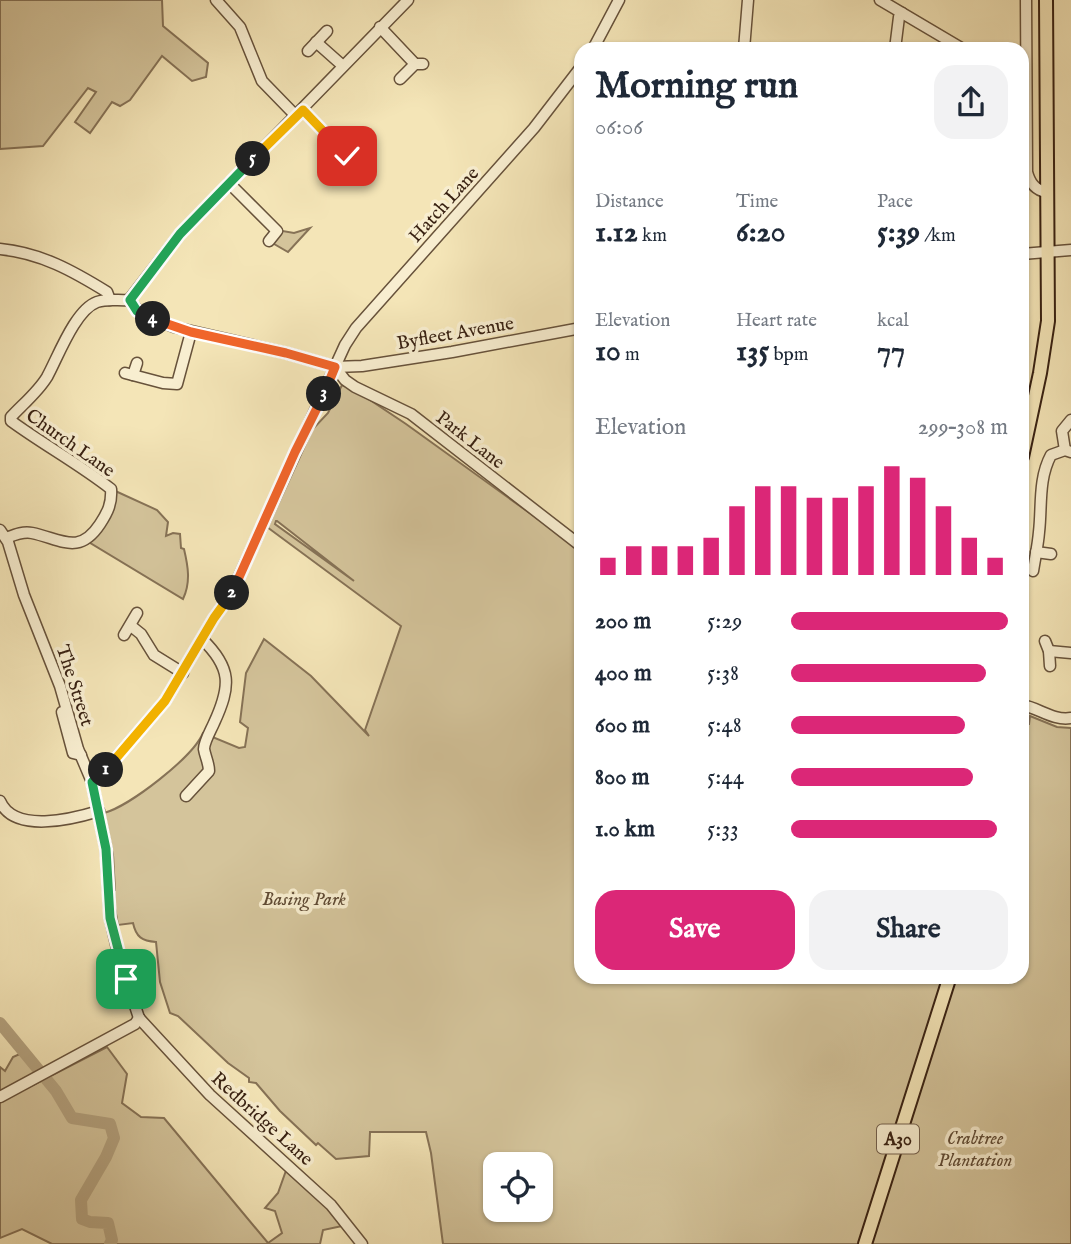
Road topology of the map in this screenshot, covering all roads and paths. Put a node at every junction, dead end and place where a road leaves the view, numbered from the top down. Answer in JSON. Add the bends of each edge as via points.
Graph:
{"nodes":[{"id":1,"x":216,"y":0,"type":"edge"},
{"id":2,"x":388,"y":0,"type":"edge"},
{"id":3,"x":408,"y":0,"type":"edge"},
{"id":4,"x":619,"y":0,"type":"edge"},
{"id":5,"x":748,"y":0,"type":"edge"},
{"id":6,"x":880,"y":0,"type":"edge"},
{"id":7,"x":1026,"y":0,"type":"edge"},
{"id":8,"x":1046,"y":0,"type":"edge"},
{"id":9,"x":398,"y":9,"type":"junction"},
{"id":10,"x":902,"y":13,"type":"junction"},
{"id":11,"x":380,"y":27,"type":"junction"},
{"id":12,"x":327,"y":31,"type":"dead end"},
{"id":13,"x":316,"y":42,"type":"junction"},
{"id":14,"x":597,"y":42,"type":"edge"},
{"id":15,"x":745,"y":42,"type":"edge"},
{"id":16,"x":896,"y":42,"type":"edge"},
{"id":17,"x":951,"y":42,"type":"edge"},
{"id":18,"x":1026,"y":42,"type":"edge"},
{"id":19,"x":308,"y":51,"type":"dead end"},
{"id":20,"x":343,"y":66,"type":"junction"},
{"id":21,"x":574,"y":77,"type":"edge"},
{"id":22,"x":400,"y":79,"type":"dead end"},
{"id":23,"x":299,"y":113,"type":"junction"},
{"id":24,"x":347,"y":156,"type":"dead end"},
{"id":25,"x":1029,"y":181,"type":"edge"},
{"id":26,"x":229,"y":183,"type":"junction"},
{"id":27,"x":1046,"y":192,"type":"junction"},
{"id":28,"x":269,"y":242,"type":"dead end"},
{"id":29,"x":0,"y":249,"type":"edge"},
{"id":30,"x":1071,"y":250,"type":"edge"},
{"id":31,"x":1048,"y":251,"type":"junction"},
{"id":32,"x":1029,"y":253,"type":"edge"},
{"id":33,"x":110,"y":300,"type":"junction"},
{"id":34,"x":130,"y":300,"type":"junction"},
{"id":35,"x":574,"y":329,"type":"edge"},
{"id":36,"x":191,"y":332,"type":"junction"},
{"id":37,"x":137,"y":363,"type":"dead end"},
{"id":38,"x":335,"y":367,"type":"junction"},
{"id":39,"x":1071,"y":420,"type":"edge"},
{"id":40,"x":1029,"y":423,"type":"edge"},
{"id":41,"x":1068,"y":451,"type":"edge"},
{"id":42,"x":3,"y":540,"type":"edge"},
{"id":43,"x":574,"y":541,"type":"edge"},
{"id":44,"x":1037,"y":552,"type":"junction"},
{"id":45,"x":1051,"y":554,"type":"dead end"},
{"id":46,"x":1033,"y":571,"type":"dead end"},
{"id":47,"x":137,"y":613,"type":"dead end"},
{"id":48,"x":131,"y":626,"type":"junction"},
{"id":49,"x":124,"y":635,"type":"dead end"},
{"id":50,"x":202,"y":639,"type":"junction"},
{"id":51,"x":1045,"y":641,"type":"dead end"},
{"id":52,"x":1049,"y":651,"type":"junction"},
{"id":53,"x":1071,"y":653,"type":"edge"},
{"id":54,"x":1050,"y":666,"type":"dead end"},
{"id":55,"x":183,"y":673,"type":"junction"},
{"id":56,"x":1029,"y":706,"type":"edge"},
{"id":57,"x":1071,"y":718,"type":"edge"},
{"id":58,"x":92,"y":782,"type":"junction"},
{"id":59,"x":186,"y":796,"type":"dead end"},
{"id":60,"x":1,"y":806,"type":"edge"},
{"id":61,"x":99,"y":811,"type":"junction"},
{"id":62,"x":948,"y":984,"type":"edge"},
{"id":63,"x":139,"y":1018,"type":"junction"},
{"id":64,"x":0,"y":1097,"type":"edge"},
{"id":65,"x":362,"y":1244,"type":"edge"},
{"id":66,"x":865,"y":1244,"type":"edge"}],
"edges":[{"from":1,"to":23,"type":"street","via":[[240,27],[262,81]]},
{"from":2,"to":9,"type":"street"},
{"from":3,"to":9,"type":"street"},
{"from":4,"to":14,"type":"street"},
{"from":5,"to":15,"type":"street"},
{"from":6,"to":10,"type":"street"},
{"from":7,"to":18,"type":"street"},
{"from":8,"to":27,"type":"main road"},
{"from":9,"to":11,"type":"street"},
{"from":10,"to":16,"type":"street"},
{"from":10,"to":17,"type":"street"},
{"from":11,"to":20,"type":"street"},
{"from":11,"to":22,"type":"street","via":[[419,64]]},
{"from":12,"to":13,"type":"street"},
{"from":13,"to":19,"type":"street"},
{"from":13,"to":20,"type":"street"},
{"from":20,"to":23,"type":"street"},
{"from":21,"to":38,"type":"street","name":"Hatch Lane","via":[[369,313]]},
{"from":23,"to":24,"type":"street"},
{"from":23,"to":26,"type":"street"},
{"from":25,"to":27,"type":"street"},
{"from":26,"to":28,"type":"street","via":[[277,231]]},
{"from":26,"to":34,"type":"street","via":[[180,234]]},
{"from":27,"to":31,"type":"main road"},
{"from":29,"to":33,"type":"street","via":[[64,266],[107,292]]},
{"from":30,"to":31,"type":"street"},
{"from":31,"to":32,"type":"street"},
{"from":31,"to":40,"type":"main road","via":[[1047,334]]},
{"from":33,"to":34,"type":"street","name":"Church Lane"},
{"from":33,"to":42,"type":"street","name":"Church Lane","via":[[96,302],[81,314],[46,379],[10,417],[50,450],[111,488],[108,513],[85,541],[68,543],[30,532]]},
{"from":34,"to":36,"type":"street","via":[[141,314]]},
{"from":35,"to":38,"type":"street","name":"Byfleet Avenue"},
{"from":36,"to":37,"type":"street","via":[[177,384],[129,374]]},
{"from":36,"to":38,"type":"street"},
{"from":38,"to":43,"type":"street","name":"Park Lane","via":[[355,387],[411,414]]},
{"from":38,"to":50,"type":"street","name":"Hatch Lane","via":[[235,587]]},
{"from":39,"to":41,"type":"street","via":[[1062,431]]},
{"from":41,"to":44,"type":"street","via":[[1051,455],[1047,462]]},
{"from":42,"to":58,"type":"street","name":"The Street","via":[[45,644]]},
{"from":44,"to":45,"type":"street"},
{"from":44,"to":46,"type":"street"},
{"from":47,"to":48,"type":"street"},
{"from":48,"to":49,"type":"street"},
{"from":48,"to":55,"type":"street","via":[[154,655]]},
{"from":50,"to":55,"type":"street","name":"Hatch Lane"},
{"from":50,"to":59,"type":"street","via":[[221,660],[226,678],[219,713],[204,748],[209,771]]},
{"from":51,"to":52,"type":"street"},
{"from":52,"to":53,"type":"street"},
{"from":52,"to":54,"type":"street"},
{"from":55,"to":58,"type":"street","name":"Hatch Lane","via":[[149,722]]},
{"from":56,"to":57,"type":"street","via":[[1057,719]]},
{"from":58,"to":61,"type":"street","name":"The Street"},
{"from":60,"to":61,"type":"street","via":[[22,819],[46,822]]},
{"from":61,"to":63,"type":"street","name":"The Street","via":[[110,918]]},
{"from":62,"to":66,"type":"main road","number":"A30"},
{"from":63,"to":64,"type":"street"},
{"from":63,"to":65,"type":"street","name":"Redbridge Lane","via":[[210,1095],[331,1205]]}]}
